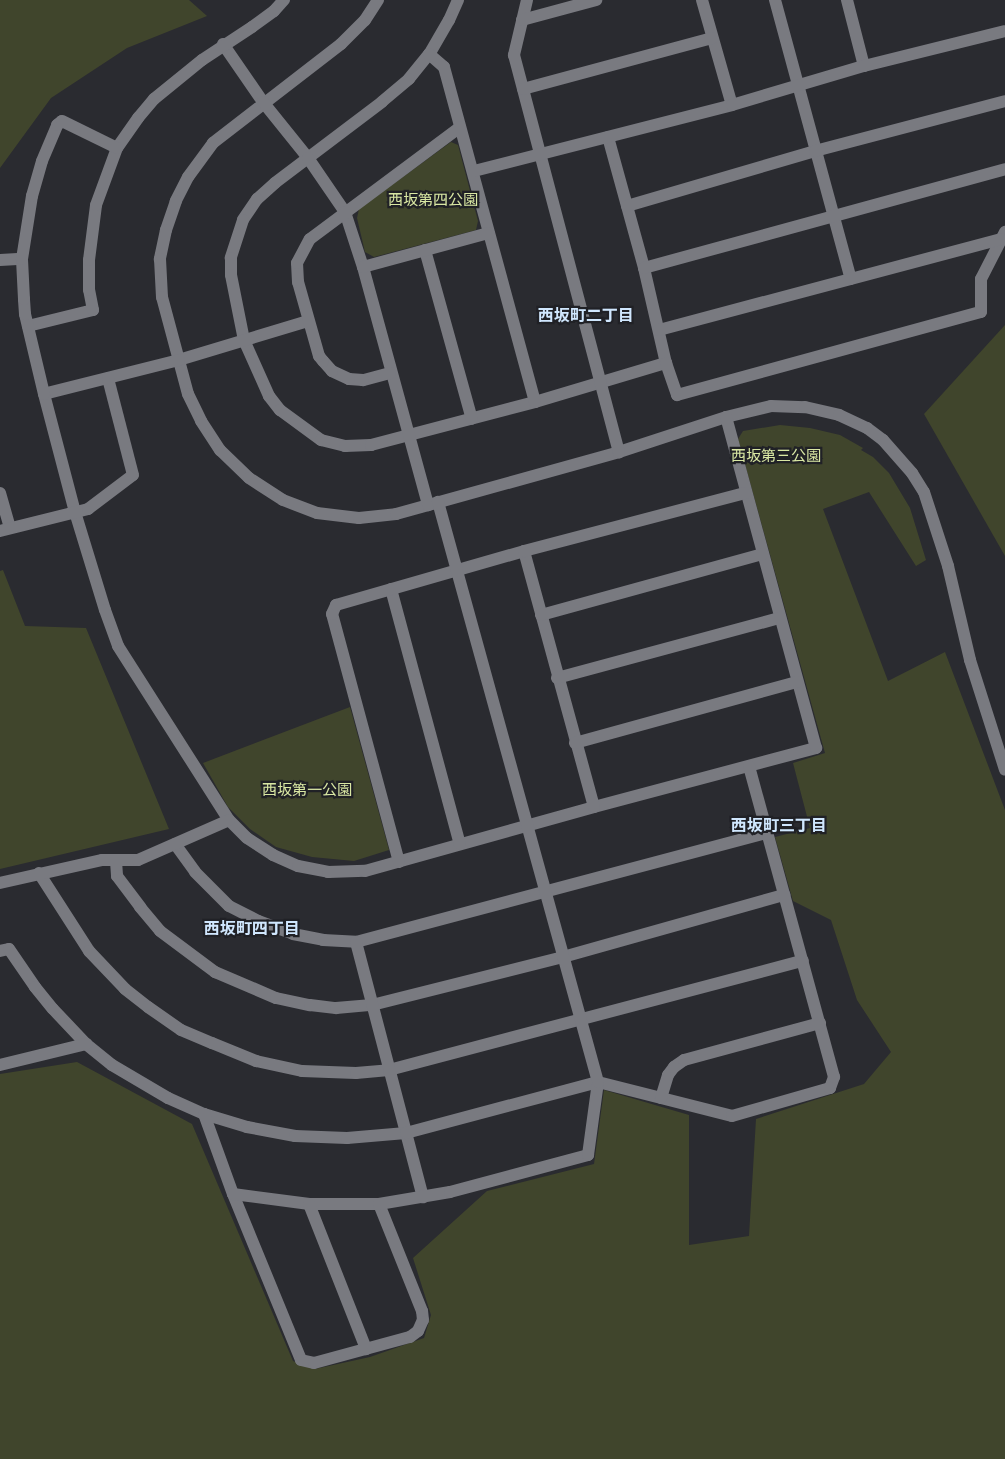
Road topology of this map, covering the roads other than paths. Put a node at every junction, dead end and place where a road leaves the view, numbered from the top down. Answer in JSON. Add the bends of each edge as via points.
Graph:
{"nodes":[{"id":1,"x":284,"y":0,"type":"edge"},
{"id":2,"x":378,"y":0,"type":"edge"},
{"id":3,"x":458,"y":0,"type":"edge"},
{"id":4,"x":527,"y":0,"type":"edge"},
{"id":5,"x":596,"y":0,"type":"edge"},
{"id":6,"x":702,"y":0,"type":"edge"},
{"id":7,"x":775,"y":0,"type":"edge"},
{"id":8,"x":849,"y":0,"type":"edge"},
{"id":9,"x":522,"y":20,"type":"junction"},
{"id":10,"x":1005,"y":30,"type":"edge"},
{"id":11,"x":712,"y":38,"type":"junction"},
{"id":12,"x":223,"y":44,"type":"junction"},
{"id":13,"x":429,"y":54,"type":"junction"},
{"id":14,"x":864,"y":66,"type":"junction"},
{"id":15,"x":798,"y":84,"type":"junction"},
{"id":16,"x":523,"y":89,"type":"junction"},
{"id":17,"x":1005,"y":101,"type":"edge"},
{"id":18,"x":263,"y":102,"type":"junction"},
{"id":19,"x":732,"y":105,"type":"junction"},
{"id":20,"x":460,"y":127,"type":"junction"},
{"id":21,"x":608,"y":137,"type":"junction"},
{"id":22,"x":117,"y":148,"type":"junction"},
{"id":23,"x":815,"y":151,"type":"junction"},
{"id":24,"x":540,"y":155,"type":"junction"},
{"id":25,"x":308,"y":158,"type":"junction"},
{"id":26,"x":1005,"y":169,"type":"edge"},
{"id":27,"x":474,"y":172,"type":"junction"},
{"id":28,"x":627,"y":206,"type":"junction"},
{"id":29,"x":345,"y":212,"type":"junction"},
{"id":30,"x":833,"y":215,"type":"junction"},
{"id":31,"x":488,"y":233,"type":"junction"},
{"id":32,"x":1003,"y":235,"type":"edge"},
{"id":33,"x":425,"y":250,"type":"junction"},
{"id":34,"x":22,"y":259,"type":"junction"},
{"id":35,"x":0,"y":260,"type":"edge"},
{"id":36,"x":363,"y":267,"type":"junction"},
{"id":37,"x":644,"y":268,"type":"junction"},
{"id":38,"x":851,"y":279,"type":"junction"},
{"id":39,"x":308,"y":321,"type":"junction"},
{"id":40,"x":28,"y":326,"type":"junction"},
{"id":41,"x":659,"y":330,"type":"junction"},
{"id":42,"x":244,"y":340,"type":"junction"},
{"id":43,"x":179,"y":360,"type":"junction"},
{"id":44,"x":666,"y":363,"type":"junction"},
{"id":45,"x":390,"y":373,"type":"junction"},
{"id":46,"x":108,"y":378,"type":"junction"},
{"id":47,"x":601,"y":383,"type":"junction"},
{"id":48,"x":44,"y":394,"type":"junction"},
{"id":49,"x":535,"y":402,"type":"junction"},
{"id":50,"x":726,"y":417,"type":"junction"},
{"id":51,"x":472,"y":419,"type":"junction"},
{"id":52,"x":410,"y":436,"type":"junction"},
{"id":53,"x":619,"y":452,"type":"junction"},
{"id":54,"x":0,"y":493,"type":"edge"},
{"id":55,"x":745,"y":493,"type":"junction"},
{"id":56,"x":433,"y":503,"type":"junction"},
{"id":57,"x":75,"y":512,"type":"junction"},
{"id":58,"x":5,"y":530,"type":"edge"},
{"id":59,"x":524,"y":551,"type":"junction"},
{"id":60,"x":763,"y":554,"type":"junction"},
{"id":61,"x":457,"y":570,"type":"junction"},
{"id":62,"x":391,"y":589,"type":"junction"},
{"id":63,"x":541,"y":615,"type":"junction"},
{"id":64,"x":780,"y":618,"type":"junction"},
{"id":65,"x":558,"y":678,"type":"junction"},
{"id":66,"x":797,"y":682,"type":"junction"},
{"id":67,"x":575,"y":742,"type":"junction"},
{"id":68,"x":749,"y":766,"type":"junction"},
{"id":69,"x":1005,"y":770,"type":"edge"},
{"id":70,"x":594,"y":807,"type":"junction"},
{"id":71,"x":229,"y":820,"type":"junction"},
{"id":72,"x":527,"y":826,"type":"junction"},
{"id":73,"x":766,"y":833,"type":"junction"},
{"id":74,"x":175,"y":844,"type":"junction"},
{"id":75,"x":460,"y":844,"type":"junction"},
{"id":76,"x":116,"y":861,"type":"junction"},
{"id":77,"x":399,"y":862,"type":"junction"},
{"id":78,"x":40,"y":874,"type":"junction"},
{"id":79,"x":0,"y":883,"type":"edge"},
{"id":80,"x":546,"y":893,"type":"junction"},
{"id":81,"x":784,"y":895,"type":"junction"},
{"id":82,"x":356,"y":942,"type":"junction"},
{"id":83,"x":0,"y":951,"type":"edge"},
{"id":84,"x":564,"y":956,"type":"junction"},
{"id":85,"x":803,"y":961,"type":"junction"},
{"id":86,"x":372,"y":1005,"type":"junction"},
{"id":87,"x":581,"y":1020,"type":"junction"},
{"id":88,"x":820,"y":1023,"type":"junction"},
{"id":89,"x":86,"y":1044,"type":"junction"},
{"id":90,"x":0,"y":1065,"type":"edge"},
{"id":91,"x":390,"y":1070,"type":"junction"},
{"id":92,"x":598,"y":1082,"type":"junction"},
{"id":93,"x":661,"y":1098,"type":"junction"},
{"id":94,"x":204,"y":1114,"type":"junction"},
{"id":95,"x":406,"y":1133,"type":"junction"},
{"id":96,"x":233,"y":1194,"type":"junction"},
{"id":97,"x":423,"y":1197,"type":"junction"},
{"id":98,"x":309,"y":1204,"type":"junction"},
{"id":99,"x":379,"y":1204,"type":"junction"},
{"id":100,"x":366,"y":1349,"type":"junction"}],
"edges":[{"from":1,"to":12,"type":"street","via":[[252,27]]},
{"from":2,"to":18,"type":"street","via":[[365,20],[341,44]]},
{"from":3,"to":13,"type":"street"},
{"from":4,"to":9,"type":"street"},
{"from":5,"to":9,"type":"street"},
{"from":6,"to":11,"type":"street"},
{"from":7,"to":15,"type":"street"},
{"from":8,"to":14,"type":"street"},
{"from":9,"to":16,"type":"street","via":[[514,55]]},
{"from":10,"to":14,"type":"street"},
{"from":11,"to":16,"type":"street"},
{"from":11,"to":19,"type":"street"},
{"from":12,"to":18,"type":"street"},
{"from":12,"to":22,"type":"street","via":[[154,99]]},
{"from":13,"to":20,"type":"street","via":[[444,67]]},
{"from":13,"to":25,"type":"street","via":[[382,102]]},
{"from":14,"to":15,"type":"street"},
{"from":15,"to":19,"type":"street"},
{"from":15,"to":23,"type":"street"},
{"from":16,"to":24,"type":"street"},
{"from":17,"to":23,"type":"street"},
{"from":18,"to":25,"type":"street"},
{"from":18,"to":43,"type":"street","via":[[206,150],[188,177],[166,230],[160,259],[161,283]]},
{"from":19,"to":21,"type":"street"},
{"from":20,"to":27,"type":"street"},
{"from":20,"to":29,"type":"street"},
{"from":21,"to":24,"type":"street"},
{"from":21,"to":28,"type":"street"},
{"from":22,"to":34,"type":"street","via":[[62,121],[57,125],[32,196]]},
{"from":22,"to":40,"type":"street","via":[[99,196],[91,235],[89,290],[93,310]]},
{"from":23,"to":28,"type":"street"},
{"from":23,"to":30,"type":"street"},
{"from":24,"to":27,"type":"street"},
{"from":24,"to":47,"type":"street"},
{"from":25,"to":29,"type":"street"},
{"from":25,"to":42,"type":"street","via":[[257,199],[235,240],[231,275]]},
{"from":26,"to":30,"type":"street"},
{"from":27,"to":31,"type":"street"},
{"from":28,"to":37,"type":"street"},
{"from":29,"to":36,"type":"street"},
{"from":29,"to":39,"type":"street","via":[[310,239],[297,263],[298,282]]},
{"from":30,"to":37,"type":"street"},
{"from":30,"to":38,"type":"street"},
{"from":31,"to":33,"type":"street"},
{"from":31,"to":49,"type":"street"},
{"from":32,"to":38,"type":"street"},
{"from":32,"to":44,"type":"street","via":[[982,279],[981,312],[677,395]]},
{"from":33,"to":36,"type":"street"},
{"from":33,"to":51,"type":"street"},
{"from":34,"to":35,"type":"street"},
{"from":34,"to":40,"type":"street"},
{"from":36,"to":45,"type":"street"},
{"from":37,"to":41,"type":"street"},
{"from":38,"to":41,"type":"street"},
{"from":39,"to":42,"type":"street"},
{"from":39,"to":45,"type":"street","via":[[319,356],[332,372],[363,380]]},
{"from":40,"to":48,"type":"street"},
{"from":41,"to":44,"type":"street"},
{"from":42,"to":43,"type":"street"},
{"from":42,"to":52,"type":"street","via":[[265,389],[280,410],[321,440],[345,446],[371,445]]},
{"from":43,"to":46,"type":"street"},
{"from":43,"to":56,"type":"street","via":[[188,394],[220,450],[249,478],[283,500],[317,513],[359,518],[396,514]]},
{"from":44,"to":47,"type":"street"},
{"from":45,"to":52,"type":"street"},
{"from":46,"to":48,"type":"street"},
{"from":46,"to":57,"type":"street","via":[[133,475],[88,509]]},
{"from":47,"to":49,"type":"street"},
{"from":47,"to":53,"type":"street"},
{"from":48,"to":57,"type":"street"},
{"from":49,"to":51,"type":"street"},
{"from":50,"to":53,"type":"street"},
{"from":50,"to":55,"type":"street"},
{"from":50,"to":69,"type":"street","via":[[771,406],[805,407],[839,415],[867,428],[883,440],[912,473],[924,492],[948,566],[970,660]]},
{"from":51,"to":52,"type":"street"},
{"from":52,"to":56,"type":"street"},
{"from":53,"to":56,"type":"street"},
{"from":54,"to":58,"type":"street"},
{"from":55,"to":59,"type":"street"},
{"from":55,"to":60,"type":"street"},
{"from":56,"to":61,"type":"street"},
{"from":57,"to":58,"type":"street"},
{"from":57,"to":71,"type":"street","via":[[118,646]]},
{"from":59,"to":61,"type":"street"},
{"from":59,"to":63,"type":"street"},
{"from":60,"to":63,"type":"street"},
{"from":60,"to":64,"type":"street"},
{"from":61,"to":62,"type":"street"},
{"from":61,"to":72,"type":"street"},
{"from":62,"to":75,"type":"street"},
{"from":62,"to":77,"type":"street","via":[[336,605],[332,614]]},
{"from":63,"to":65,"type":"street"},
{"from":64,"to":65,"type":"street"},
{"from":64,"to":66,"type":"street"},
{"from":65,"to":67,"type":"street"},
{"from":66,"to":67,"type":"street"},
{"from":66,"to":68,"type":"street","via":[[816,748]]},
{"from":67,"to":70,"type":"street"},
{"from":68,"to":70,"type":"street"},
{"from":68,"to":73,"type":"street"},
{"from":70,"to":72,"type":"street"},
{"from":71,"to":74,"type":"street"},
{"from":71,"to":77,"type":"street","via":[[247,838],[298,866],[328,872],[365,871]]},
{"from":72,"to":75,"type":"street"},
{"from":72,"to":80,"type":"street"},
{"from":73,"to":80,"type":"street"},
{"from":73,"to":81,"type":"street"},
{"from":74,"to":76,"type":"street","via":[[138,860]]},
{"from":74,"to":82,"type":"street","via":[[195,872],[229,906],[293,934]]},
{"from":75,"to":77,"type":"street"},
{"from":76,"to":78,"type":"street","via":[[102,860]]},
{"from":76,"to":86,"type":"street","via":[[117,876],[145,913],[166,936],[215,972],[276,998],[336,1008]]},
{"from":78,"to":79,"type":"street"},
{"from":78,"to":91,"type":"street","via":[[89,951],[125,989],[181,1030],[256,1061],[302,1071],[356,1073]]},
{"from":80,"to":82,"type":"street"},
{"from":80,"to":84,"type":"street"},
{"from":81,"to":84,"type":"street"},
{"from":81,"to":85,"type":"street"},
{"from":82,"to":86,"type":"street"},
{"from":83,"to":89,"type":"street","via":[[9,949],[35,987]]},
{"from":84,"to":86,"type":"street"},
{"from":84,"to":87,"type":"street"},
{"from":85,"to":87,"type":"street"},
{"from":85,"to":88,"type":"street"},
{"from":86,"to":91,"type":"street"},
{"from":87,"to":91,"type":"street"},
{"from":87,"to":92,"type":"street"},
{"from":88,"to":93,"type":"street","via":[[684,1060],[668,1075]]},
{"from":88,"to":93,"type":"street","via":[[834,1077],[830,1088],[732,1116]]},
{"from":89,"to":90,"type":"street"},
{"from":89,"to":94,"type":"street","via":[[145,1086]]},
{"from":91,"to":95,"type":"street"},
{"from":92,"to":93,"type":"street"},
{"from":92,"to":95,"type":"street"},
{"from":92,"to":97,"type":"street","via":[[588,1155]]},
{"from":94,"to":95,"type":"street","via":[[247,1127],[296,1136],[347,1138]]},
{"from":94,"to":96,"type":"street"},
{"from":95,"to":97,"type":"street"},
{"from":96,"to":98,"type":"street"},
{"from":96,"to":100,"type":"street","via":[[301,1360],[314,1364]]},
{"from":97,"to":99,"type":"street"},
{"from":98,"to":99,"type":"street"},
{"from":98,"to":100,"type":"street"},
{"from":99,"to":100,"type":"street","via":[[423,1320],[418,1331],[410,1337]]}]}
